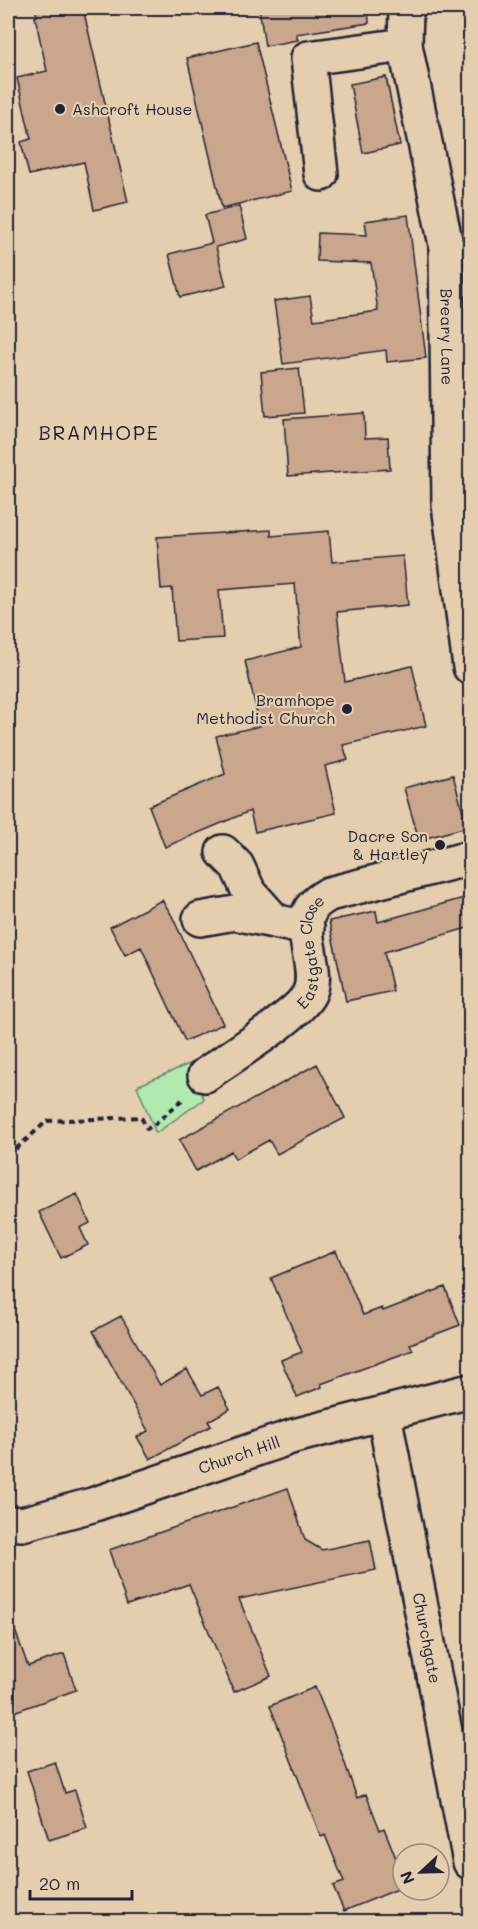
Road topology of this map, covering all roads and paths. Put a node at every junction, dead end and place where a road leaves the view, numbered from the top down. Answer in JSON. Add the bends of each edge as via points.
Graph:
{"nodes":[{"id":1,"x":406,"y":8,"type":"edge"},
{"id":2,"x":405,"y":45,"type":"junction"},
{"id":3,"x":321,"y":174,"type":"dead end"},
{"id":4,"x":471,"y":667,"type":"edge"},
{"id":5,"x":223,"y":852,"type":"dead end"},
{"id":6,"x":471,"y":858,"type":"edge"},
{"id":7,"x":200,"y":919,"type":"dead end"},
{"id":8,"x":274,"y":920,"type":"junction"},
{"id":9,"x":307,"y":928,"type":"junction"},
{"id":10,"x":205,"y":1075,"type":"dead end"},
{"id":11,"x":155,"y":1124,"type":"dead end"},
{"id":12,"x":8,"y":1156,"type":"edge"},
{"id":13,"x":471,"y":1391,"type":"edge"},
{"id":14,"x":384,"y":1414,"type":"junction"},
{"id":15,"x":8,"y":1523,"type":"edge"},
{"id":16,"x":471,"y":1862,"type":"edge"}],
"edges":[{"from":1,"to":2,"type":"street","name":"Breary Lane"},
{"from":2,"to":3,"type":"street","via":[[308,58]]},
{"from":2,"to":4,"type":"street","name":"Breary Lane","via":[[447,245],[449,505]]},
{"from":5,"to":8,"type":"street","via":[[237,866],[249,892]]},
{"from":6,"to":9,"type":"street","name":"Eastgate Close","via":[[329,894],[313,906]]},
{"from":7,"to":8,"type":"street","via":[[235,913]]},
{"from":8,"to":9,"type":"street"},
{"from":9,"to":10,"type":"street","name":"Eastgate Close","via":[[313,973],[309,994],[294,1012]]},
{"from":11,"to":12,"type":"path","via":[[147,1128],[141,1117],[47,1121]]},
{"from":13,"to":14,"type":"street","name":"Church Hill"},
{"from":14,"to":15,"type":"street","name":"Church Hill","via":[[294,1436],[92,1505],[22,1524]]},
{"from":14,"to":16,"type":"street","name":"Churchgate"}]}
